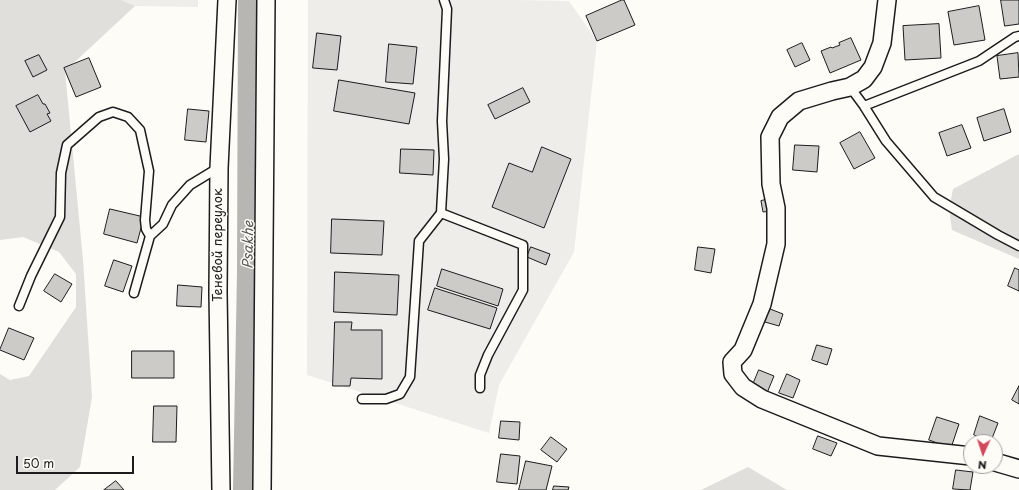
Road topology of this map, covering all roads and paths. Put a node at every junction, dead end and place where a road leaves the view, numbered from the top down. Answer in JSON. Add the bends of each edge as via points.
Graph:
{"nodes":[{"id":1,"x":227,"y":0,"type":"edge"},
{"id":2,"x":266,"y":0,"type":"edge"},
{"id":3,"x":444,"y":0,"type":"edge"},
{"id":4,"x":887,"y":0,"type":"edge"},
{"id":5,"x":1019,"y":36,"type":"edge"},
{"id":6,"x":850,"y":87,"type":"junction"},
{"id":7,"x":864,"y":106,"type":"junction"},
{"id":8,"x":219,"y":168,"type":"junction"},
{"id":9,"x":441,"y":213,"type":"junction"},
{"id":10,"x":150,"y":236,"type":"junction"},
{"id":11,"x":1019,"y":246,"type":"edge"},
{"id":12,"x":134,"y":293,"type":"dead end"},
{"id":13,"x":19,"y":306,"type":"dead end"},
{"id":14,"x":480,"y":388,"type":"dead end"},
{"id":15,"x":362,"y":398,"type":"dead end"},
{"id":16,"x":963,"y":455,"type":"edge"},
{"id":17,"x":1003,"y":464,"type":"edge"},
{"id":18,"x":1019,"y":469,"type":"edge"},
{"id":19,"x":221,"y":490,"type":"edge"},
{"id":20,"x":262,"y":490,"type":"edge"}],
"edges":[{"from":1,"to":8,"type":"street","name":"Теневой переулок"},
{"from":2,"to":20,"type":"street"},
{"from":3,"to":9,"type":"lane","via":[[447,8]]},
{"from":4,"to":6,"type":"street","via":[[882,43],[873,67],[864,79]]},
{"from":5,"to":7,"type":"lane","via":[[979,61]]},
{"from":6,"to":7,"type":"lane"},
{"from":6,"to":16,"type":"street","via":[[799,102],[780,117],[770,136],[776,244],[762,304],[744,350],[732,362],[733,374],[743,387],[762,399],[878,446]]},
{"from":7,"to":11,"type":"lane","via":[[886,141],[934,197]]},
{"from":8,"to":10,"type":"lane","via":[[190,185],[172,205],[163,224]]},
{"from":8,"to":19,"type":"street","name":"Теневой переулок"},
{"from":9,"to":14,"type":"lane","via":[[522,245],[523,290],[488,355],[480,375]]},
{"from":9,"to":15,"type":"lane","via":[[419,241],[410,377],[400,394],[386,399]]},
{"from":10,"to":12,"type":"lane"},
{"from":10,"to":13,"type":"lane","via":[[145,220],[149,171],[140,130],[128,117],[113,112],[99,117],[67,145],[61,172],[60,217]]},
{"from":17,"to":18,"type":"street"}]}
